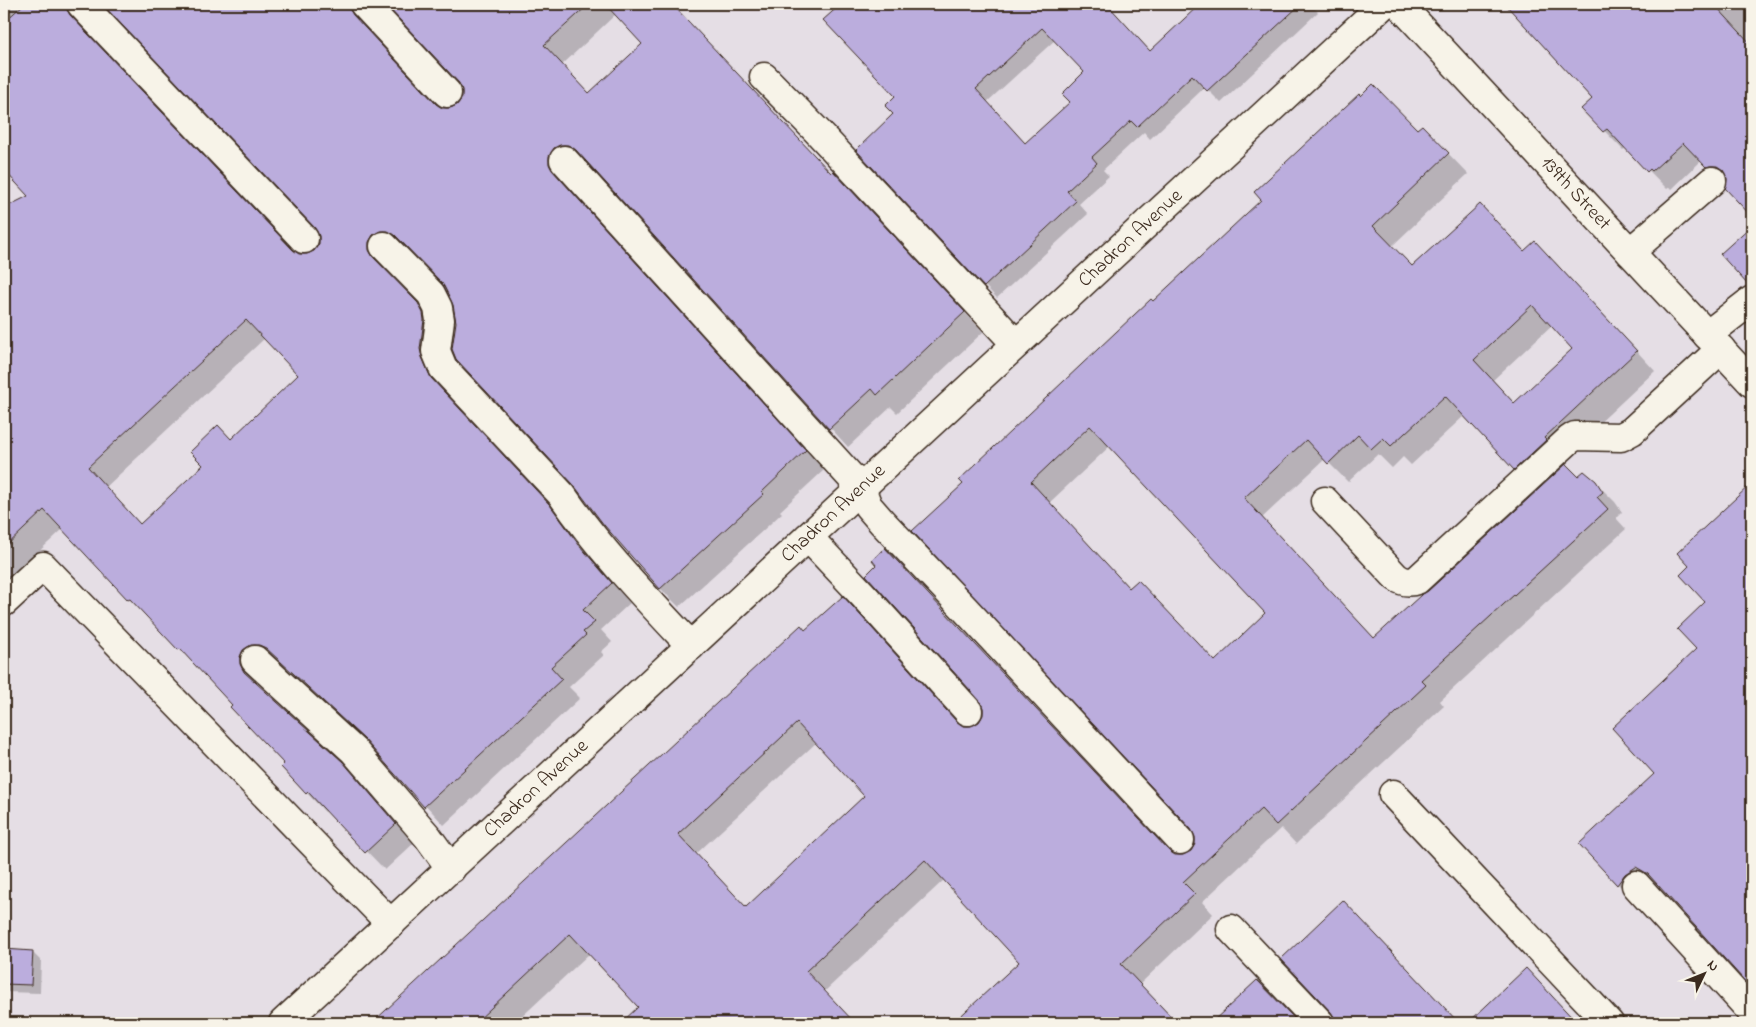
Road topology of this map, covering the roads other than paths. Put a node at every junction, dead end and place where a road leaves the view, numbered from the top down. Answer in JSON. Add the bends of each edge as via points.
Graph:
{"nodes":[{"id":1,"x":81,"y":4,"type":"edge"},
{"id":2,"x":364,"y":4,"type":"edge"},
{"id":3,"x":1384,"y":4,"type":"edge"},
{"id":4,"x":1399,"y":4,"type":"edge"},
{"id":5,"x":764,"y":77,"type":"dead end"},
{"id":6,"x":447,"y":93,"type":"dead end"},
{"id":7,"x":564,"y":160,"type":"dead end"},
{"id":8,"x":1712,"y":181,"type":"dead end"},
{"id":9,"x":304,"y":239,"type":"dead end"},
{"id":10,"x":384,"y":246,"type":"dead end"},
{"id":11,"x":1630,"y":252,"type":"junction"},
{"id":12,"x":1752,"y":300,"type":"edge"},
{"id":13,"x":1714,"y":342,"type":"junction"},
{"id":14,"x":1016,"y":344,"type":"junction"},
{"id":15,"x":1752,"y":384,"type":"edge"},
{"id":16,"x":861,"y":488,"type":"junction"},
{"id":17,"x":1325,"y":501,"type":"dead end"},
{"id":18,"x":808,"y":538,"type":"junction"},
{"id":19,"x":4,"y":602,"type":"edge"},
{"id":20,"x":690,"y":646,"type":"junction"},
{"id":21,"x":255,"y":660,"type":"dead end"},
{"id":22,"x":968,"y":711,"type":"dead end"},
{"id":23,"x":1393,"y":794,"type":"dead end"},
{"id":24,"x":1180,"y":840,"type":"dead end"},
{"id":25,"x":451,"y":868,"type":"junction"},
{"id":26,"x":1636,"y":884,"type":"dead end"},
{"id":27,"x":391,"y":924,"type":"junction"},
{"id":28,"x":1231,"y":929,"type":"dead end"},
{"id":29,"x":1752,"y":1012,"type":"edge"},
{"id":30,"x":283,"y":1023,"type":"edge"},
{"id":31,"x":1320,"y":1023,"type":"edge"},
{"id":32,"x":1609,"y":1023,"type":"edge"}],
"edges":[{"from":1,"to":9,"type":"street"},
{"from":2,"to":6,"type":"street"},
{"from":3,"to":14,"type":"street","name":"Chadron Avenue"},
{"from":4,"to":11,"type":"street","name":"139th Street"},
{"from":5,"to":14,"type":"street"},
{"from":7,"to":16,"type":"street"},
{"from":8,"to":11,"type":"street"},
{"from":10,"to":20,"type":"street","via":[[432,294],[440,320],[436,351],[443,368],[562,495],[612,558]]},
{"from":11,"to":13,"type":"street","name":"139th Street"},
{"from":12,"to":13,"type":"street"},
{"from":13,"to":15,"type":"street","name":"139th Street"},
{"from":13,"to":17,"type":"street","via":[[1632,431],[1621,437],[1575,436],[1569,440],[1417,580],[1401,581]]},
{"from":14,"to":16,"type":"street","name":"Chadron Avenue"},
{"from":16,"to":18,"type":"street","name":"Chadron Avenue"},
{"from":16,"to":24,"type":"street","via":[[868,506],[882,522]]},
{"from":18,"to":20,"type":"street","name":"Chadron Avenue"},
{"from":18,"to":22,"type":"street"},
{"from":19,"to":27,"type":"street","via":[[42,566]]},
{"from":20,"to":25,"type":"street","name":"Chadron Avenue"},
{"from":21,"to":25,"type":"street","via":[[354,751]]},
{"from":23,"to":32,"type":"street"},
{"from":25,"to":27,"type":"street","name":"Chadron Avenue"},
{"from":26,"to":29,"type":"street"},
{"from":27,"to":30,"type":"street","name":"Chadron Avenue"},
{"from":28,"to":31,"type":"street"}]}
